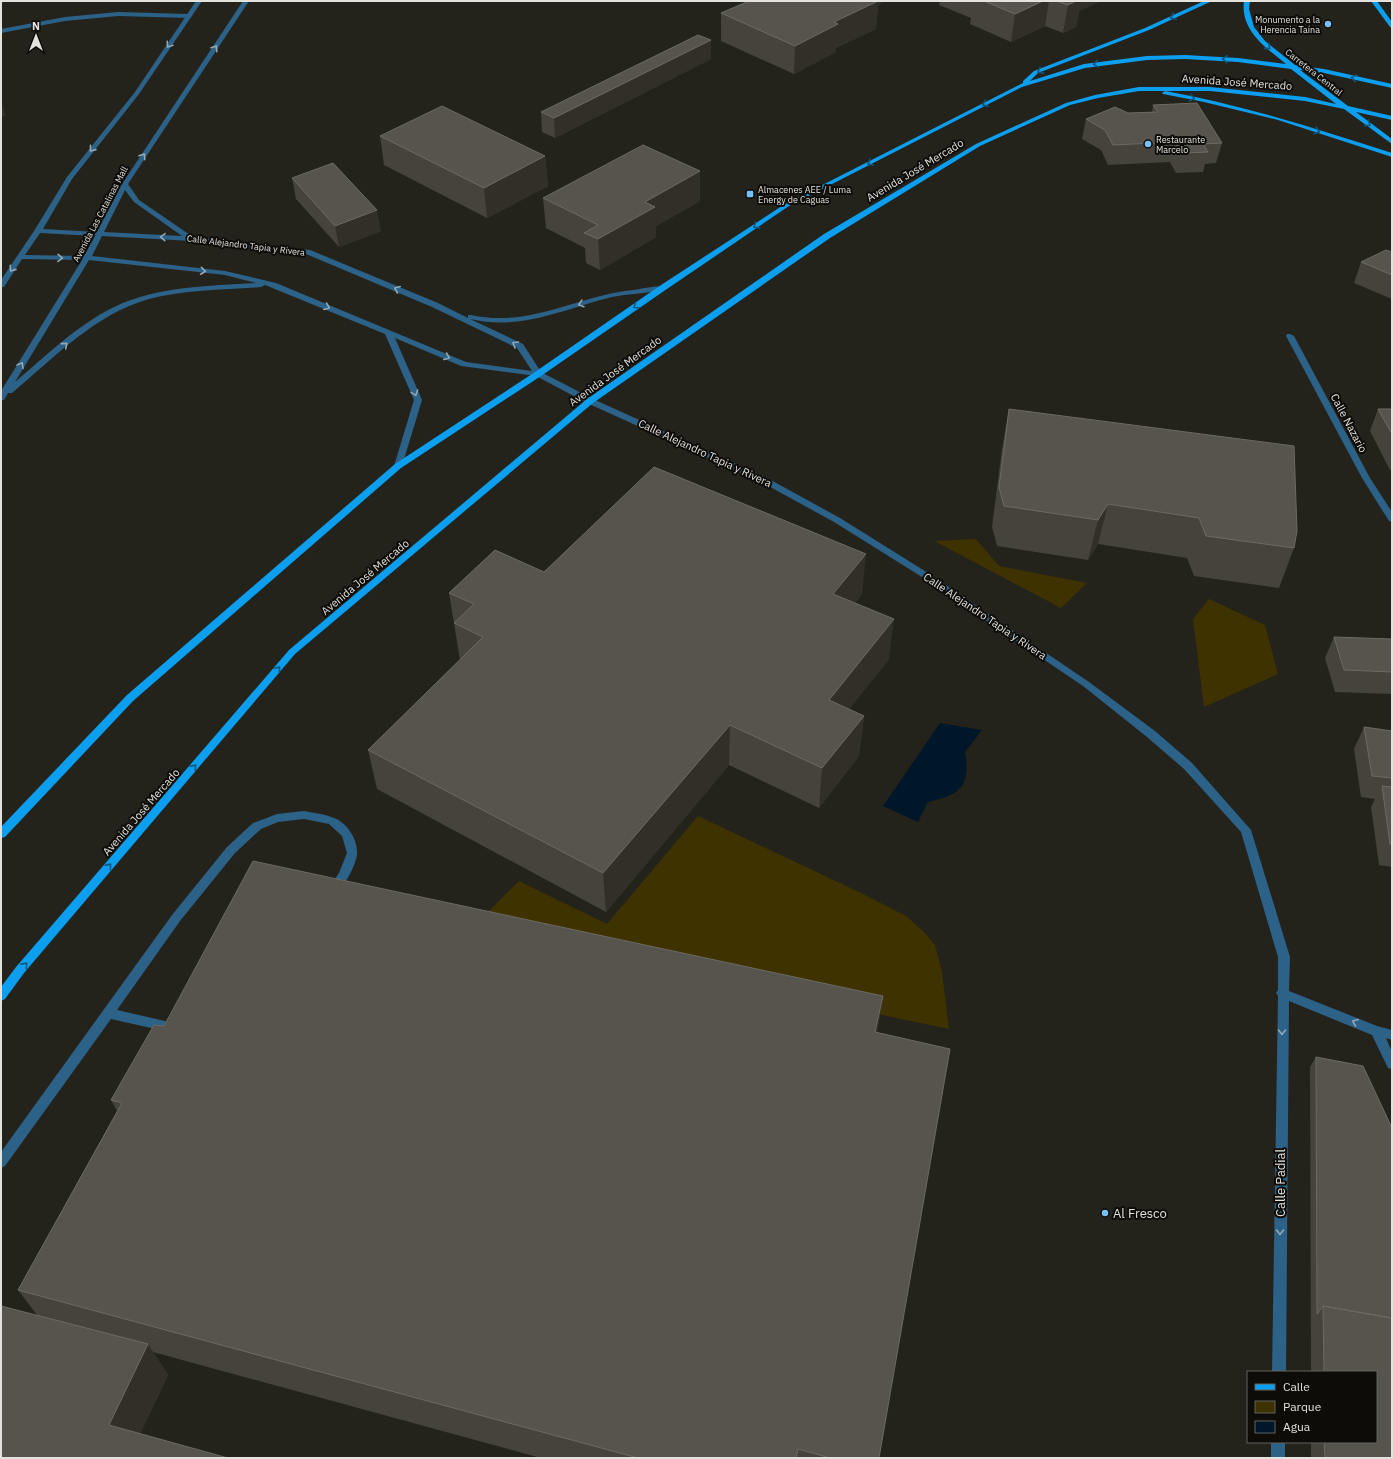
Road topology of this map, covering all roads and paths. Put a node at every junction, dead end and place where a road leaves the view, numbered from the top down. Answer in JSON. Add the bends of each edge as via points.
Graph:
{"nodes":[{"id":1,"x":199,"y":1,"type":"edge"},
{"id":2,"x":246,"y":1,"type":"edge"},
{"id":3,"x":1209,"y":1,"type":"edge"},
{"id":4,"x":1247,"y":1,"type":"edge"},
{"id":5,"x":1374,"y":1,"type":"edge"},
{"id":6,"x":189,"y":16,"type":"junction"},
{"id":7,"x":1392,"y":26,"type":"edge"},
{"id":8,"x":1,"y":31,"type":"edge"},
{"id":9,"x":1291,"y":66,"type":"junction"},
{"id":10,"x":1020,"y":86,"type":"junction"},
{"id":11,"x":1392,"y":86,"type":"edge"},
{"id":12,"x":1140,"y":88,"type":"junction"},
{"id":13,"x":1343,"y":106,"type":"junction"},
{"id":14,"x":1392,"y":118,"type":"edge"},
{"id":15,"x":1392,"y":142,"type":"edge"},
{"id":16,"x":1392,"y":155,"type":"edge"},
{"id":17,"x":125,"y":184,"type":"junction"},
{"id":18,"x":38,"y":231,"type":"junction"},
{"id":19,"x":101,"y":233,"type":"junction"},
{"id":20,"x":191,"y":238,"type":"junction"},
{"id":21,"x":21,"y":257,"type":"junction"},
{"id":22,"x":87,"y":258,"type":"junction"},
{"id":23,"x":1,"y":285,"type":"edge"},
{"id":24,"x":273,"y":285,"type":"junction"},
{"id":25,"x":661,"y":289,"type":"junction"},
{"id":26,"x":435,"y":305,"type":"junction"},
{"id":27,"x":388,"y":332,"type":"junction"},
{"id":28,"x":1290,"y":336,"type":"dead end"},
{"id":29,"x":538,"y":374,"type":"junction"},
{"id":30,"x":2,"y":397,"type":"edge"},
{"id":31,"x":590,"y":400,"type":"junction"},
{"id":32,"x":398,"y":466,"type":"junction"},
{"id":33,"x":1392,"y":519,"type":"edge"},
{"id":34,"x":1,"y":834,"type":"edge"},
{"id":35,"x":329,"y":895,"type":"edge"},
{"id":36,"x":1282,"y":993,"type":"junction"},
{"id":37,"x":1,"y":996,"type":"edge"},
{"id":38,"x":108,"y":1013,"type":"junction"},
{"id":39,"x":181,"y":1029,"type":"edge"},
{"id":40,"x":1376,"y":1031,"type":"junction"},
{"id":41,"x":1392,"y":1035,"type":"edge"},
{"id":42,"x":1392,"y":1064,"type":"edge"},
{"id":43,"x":1,"y":1162,"type":"edge"},
{"id":44,"x":1279,"y":1371,"type":"edge"},
{"id":45,"x":1278,"y":1443,"type":"edge"},
{"id":46,"x":1278,"y":1458,"type":"edge"}],
"edges":[{"from":1,"to":6,"type":"street"},
{"from":17,"to":2,"type":"street","name":"Avenida Las Catalinas Mall","one_way":true},
{"from":3,"to":10,"type":"main road","one_way":true,"via":[[1147,29],[1036,72]]},
{"from":4,"to":9,"type":"main road","name":"Carretera Central","one_way":true,"via":[[1246,9],[1251,27],[1263,42]]},
{"from":5,"to":7,"type":"main road"},
{"from":6,"to":8,"type":"street","via":[[118,14],[65,19]]},
{"from":6,"to":18,"type":"street","one_way":true,"via":[[137,93],[69,178]]},
{"from":9,"to":10,"type":"main road","name":"Avenida José Mercado","one_way":true,"via":[[1208,58],[1147,58],[1084,66]]},
{"from":11,"to":9,"type":"main road","name":"Avenida José Mercado","one_way":true},
{"from":9,"to":13,"type":"main road","name":"Carretera Central"},
{"from":10,"to":25,"type":"main road","name":"Avenida José Mercado","one_way":true,"via":[[787,205]]},
{"from":12,"to":13,"type":"main road","name":"Avenida José Mercado","via":[[1210,88]]},
{"from":12,"to":16,"type":"main road","one_way":true,"via":[[1273,117]]},
{"from":12,"to":31,"type":"main road","name":"Avenida José Mercado","via":[[1068,104],[978,144],[827,236]]},
{"from":13,"to":14,"type":"main road","name":"Avenida José Mercado"},
{"from":13,"to":15,"type":"main road","name":"Carretera Central","one_way":true},
{"from":17,"to":19,"type":"street","name":"Avenida Las Catalinas Mall"},
{"from":17,"to":20,"type":"street","via":[[136,201]]},
{"from":18,"to":19,"type":"street","name":"Calle Alejandro Tapia y Rivera"},
{"from":18,"to":21,"type":"street"},
{"from":20,"to":19,"type":"street","name":"Calle Alejandro Tapia y Rivera","one_way":true},
{"from":19,"to":22,"type":"street","name":"Avenida Las Catalinas Mall"},
{"from":26,"to":20,"type":"street","name":"Calle Alejandro Tapia y Rivera","one_way":true,"via":[[307,252]]},
{"from":21,"to":22,"type":"street","name":"Calle Alejandro Tapia y Rivera","one_way":true},
{"from":21,"to":23,"type":"street","one_way":true},
{"from":22,"to":24,"type":"street","name":"Calle Alejandro Tapia y Rivera","one_way":true,"via":[[225,273]]},
{"from":30,"to":22,"type":"street","name":"Avenida Las Catalinas Mall","one_way":true},
{"from":24,"to":27,"type":"street","name":"Calle Alejandro Tapia y Rivera","one_way":true},
{"from":30,"to":24,"type":"street","one_way":true,"via":[[90,324],[132,302],[180,290]]},
{"from":25,"to":26,"type":"street","one_way":true,"via":[[612,295],[561,310],[508,321],[480,320]]},
{"from":25,"to":29,"type":"main road","name":"Avenida José Mercado","one_way":true},
{"from":29,"to":26,"type":"street","name":"Calle Alejandro Tapia y Rivera","one_way":true,"via":[[520,346]]},
{"from":27,"to":29,"type":"street","name":"Calle Alejandro Tapia y Rivera","one_way":true,"via":[[464,364]]},
{"from":27,"to":32,"type":"street","one_way":true,"via":[[418,400]]},
{"from":28,"to":33,"type":"street","name":"Calle Nazario","via":[[1366,478]]},
{"from":29,"to":31,"type":"street","name":"Calle Alejandro Tapia y Rivera"},
{"from":29,"to":32,"type":"main road","name":"Avenida José Mercado"},
{"from":31,"to":36,"type":"street","name":"Calle Alejandro Tapia y Rivera","via":[[766,481],[837,520],[925,575],[1086,684],[1152,734],[1188,766],[1246,830],[1284,957]]},
{"from":37,"to":31,"type":"main road","name":"Avenida José Mercado","one_way":true,"via":[[20,970],[292,652]]},
{"from":32,"to":34,"type":"main road","name":"Avenida José Mercado","via":[[130,698]]},
{"from":35,"to":38,"type":"street","via":[[344,875],[352,853],[347,834],[332,821],[304,815],[278,818],[257,826],[231,850],[176,918]]},
{"from":40,"to":36,"type":"street","one_way":true},
{"from":36,"to":44,"type":"street","name":"Calle Padial","one_way":true},
{"from":38,"to":39,"type":"street"},
{"from":38,"to":43,"type":"street"},
{"from":40,"to":41,"type":"street"},
{"from":40,"to":42,"type":"street"},
{"from":45,"to":46,"type":"street"}]}
